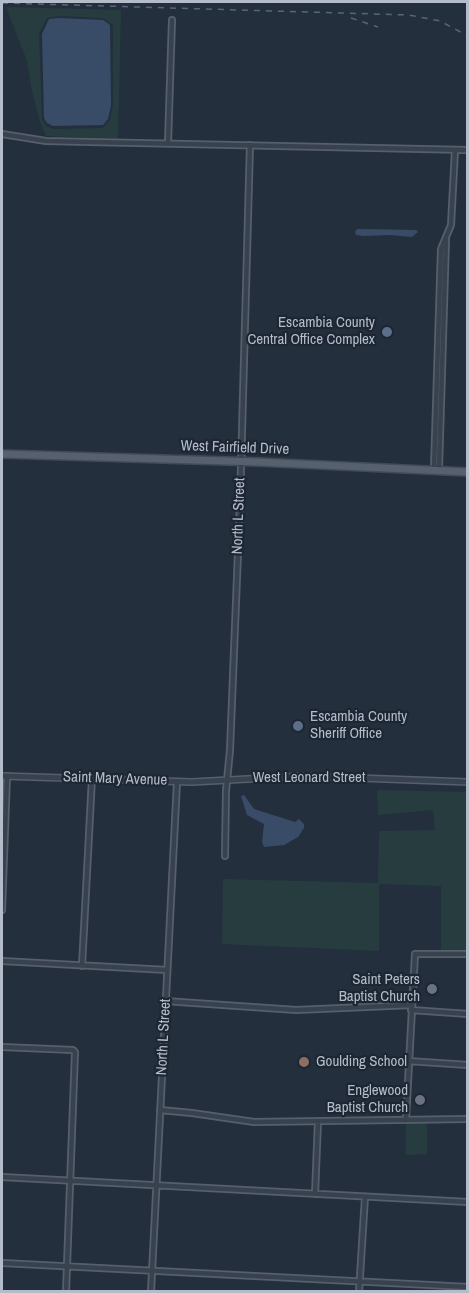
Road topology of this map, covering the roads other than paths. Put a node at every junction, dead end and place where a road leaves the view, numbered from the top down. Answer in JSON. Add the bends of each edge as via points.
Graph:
{"nodes":[{"id":1,"x":172,"y":20,"type":"dead end"},
{"id":2,"x":2,"y":134,"type":"edge"},
{"id":3,"x":168,"y":142,"type":"junction"},
{"id":4,"x":250,"y":145,"type":"junction"},
{"id":5,"x":455,"y":150,"type":"junction"},
{"id":6,"x":468,"y":150,"type":"edge"},
{"id":7,"x":2,"y":454,"type":"edge"},
{"id":8,"x":241,"y":462,"type":"junction"},
{"id":9,"x":436,"y":469,"type":"junction"},
{"id":10,"x":468,"y":472,"type":"edge"},
{"id":11,"x":4,"y":776,"type":"edge"},
{"id":12,"x":92,"y":778,"type":"junction"},
{"id":13,"x":228,"y":780,"type":"junction"},
{"id":14,"x":177,"y":782,"type":"junction"},
{"id":15,"x":468,"y":782,"type":"edge"},
{"id":16,"x":225,"y":856,"type":"dead end"},
{"id":17,"x":2,"y":910,"type":"edge"},
{"id":18,"x":468,"y":954,"type":"edge"},
{"id":19,"x":2,"y":961,"type":"edge"},
{"id":20,"x":82,"y":966,"type":"junction"},
{"id":21,"x":167,"y":970,"type":"junction"},
{"id":22,"x":165,"y":1001,"type":"junction"},
{"id":23,"x":411,"y":1008,"type":"junction"},
{"id":24,"x":468,"y":1014,"type":"edge"},
{"id":25,"x":2,"y":1047,"type":"edge"},
{"id":26,"x":408,"y":1061,"type":"junction"},
{"id":27,"x":468,"y":1065,"type":"edge"},
{"id":28,"x":160,"y":1110,"type":"junction"},
{"id":29,"x":406,"y":1119,"type":"junction"},
{"id":30,"x":468,"y":1119,"type":"edge"},
{"id":31,"x":318,"y":1121,"type":"junction"},
{"id":32,"x":2,"y":1177,"type":"edge"},
{"id":33,"x":71,"y":1181,"type":"junction"},
{"id":34,"x":156,"y":1186,"type":"junction"},
{"id":35,"x":315,"y":1194,"type":"junction"},
{"id":36,"x":365,"y":1197,"type":"junction"},
{"id":37,"x":468,"y":1202,"type":"edge"},
{"id":38,"x":2,"y":1263,"type":"edge"},
{"id":39,"x":67,"y":1266,"type":"junction"},
{"id":40,"x":153,"y":1270,"type":"junction"},
{"id":41,"x":360,"y":1281,"type":"junction"},
{"id":42,"x":468,"y":1287,"type":"edge"},
{"id":43,"x":66,"y":1292,"type":"edge"},
{"id":44,"x":151,"y":1292,"type":"edge"},
{"id":45,"x":359,"y":1292,"type":"edge"}],
"edges":[{"from":1,"to":3,"type":"street"},
{"from":2,"to":3,"type":"street","via":[[46,141]]},
{"from":3,"to":4,"type":"street"},
{"from":4,"to":5,"type":"street"},
{"from":4,"to":8,"type":"street","name":"North L Street"},
{"from":5,"to":6,"type":"street"},
{"from":5,"to":9,"type":"street","via":[[451,225],[441,249]]},
{"from":7,"to":8,"type":"main road","name":"West Fairfield Drive"},
{"from":8,"to":9,"type":"main road","name":"West Fairfield Drive"},
{"from":8,"to":13,"type":"street","name":"North L Street"},
{"from":9,"to":10,"type":"main road","name":"West Fairfield Drive"},
{"from":11,"to":12,"type":"street","name":"Saint Mary Avenue"},
{"from":11,"to":17,"type":"street"},
{"from":12,"to":14,"type":"street","name":"Saint Mary Avenue"},
{"from":12,"to":20,"type":"street"},
{"from":13,"to":14,"type":"street","name":"Saint Mary Avenue"},
{"from":13,"to":15,"type":"street","name":"West Leonard Street","via":[[303,776]]},
{"from":13,"to":16,"type":"street"},
{"from":14,"to":21,"type":"street","name":"North L Street"},
{"from":18,"to":23,"type":"street","via":[[415,954]]},
{"from":19,"to":20,"type":"street"},
{"from":20,"to":21,"type":"street"},
{"from":21,"to":22,"type":"street","name":"North L Street"},
{"from":22,"to":23,"type":"street","via":[[307,1010]]},
{"from":22,"to":28,"type":"street","name":"North L Street"},
{"from":23,"to":24,"type":"street"},
{"from":23,"to":26,"type":"street"},
{"from":25,"to":33,"type":"street","via":[[75,1050]]},
{"from":26,"to":27,"type":"street"},
{"from":26,"to":29,"type":"street"},
{"from":28,"to":31,"type":"street","via":[[247,1121]]},
{"from":28,"to":34,"type":"street","name":"North L Street"},
{"from":29,"to":30,"type":"street"},
{"from":29,"to":31,"type":"street"},
{"from":31,"to":35,"type":"street"},
{"from":32,"to":33,"type":"street"},
{"from":33,"to":34,"type":"street"},
{"from":33,"to":39,"type":"street"},
{"from":34,"to":35,"type":"street"},
{"from":34,"to":40,"type":"street","name":"North L Street"},
{"from":35,"to":36,"type":"street"},
{"from":36,"to":37,"type":"street"},
{"from":36,"to":41,"type":"street"},
{"from":38,"to":39,"type":"street"},
{"from":39,"to":40,"type":"street"},
{"from":39,"to":43,"type":"street"},
{"from":40,"to":41,"type":"street"},
{"from":40,"to":44,"type":"street","name":"North L Street"},
{"from":41,"to":42,"type":"street"},
{"from":41,"to":45,"type":"street"}]}
